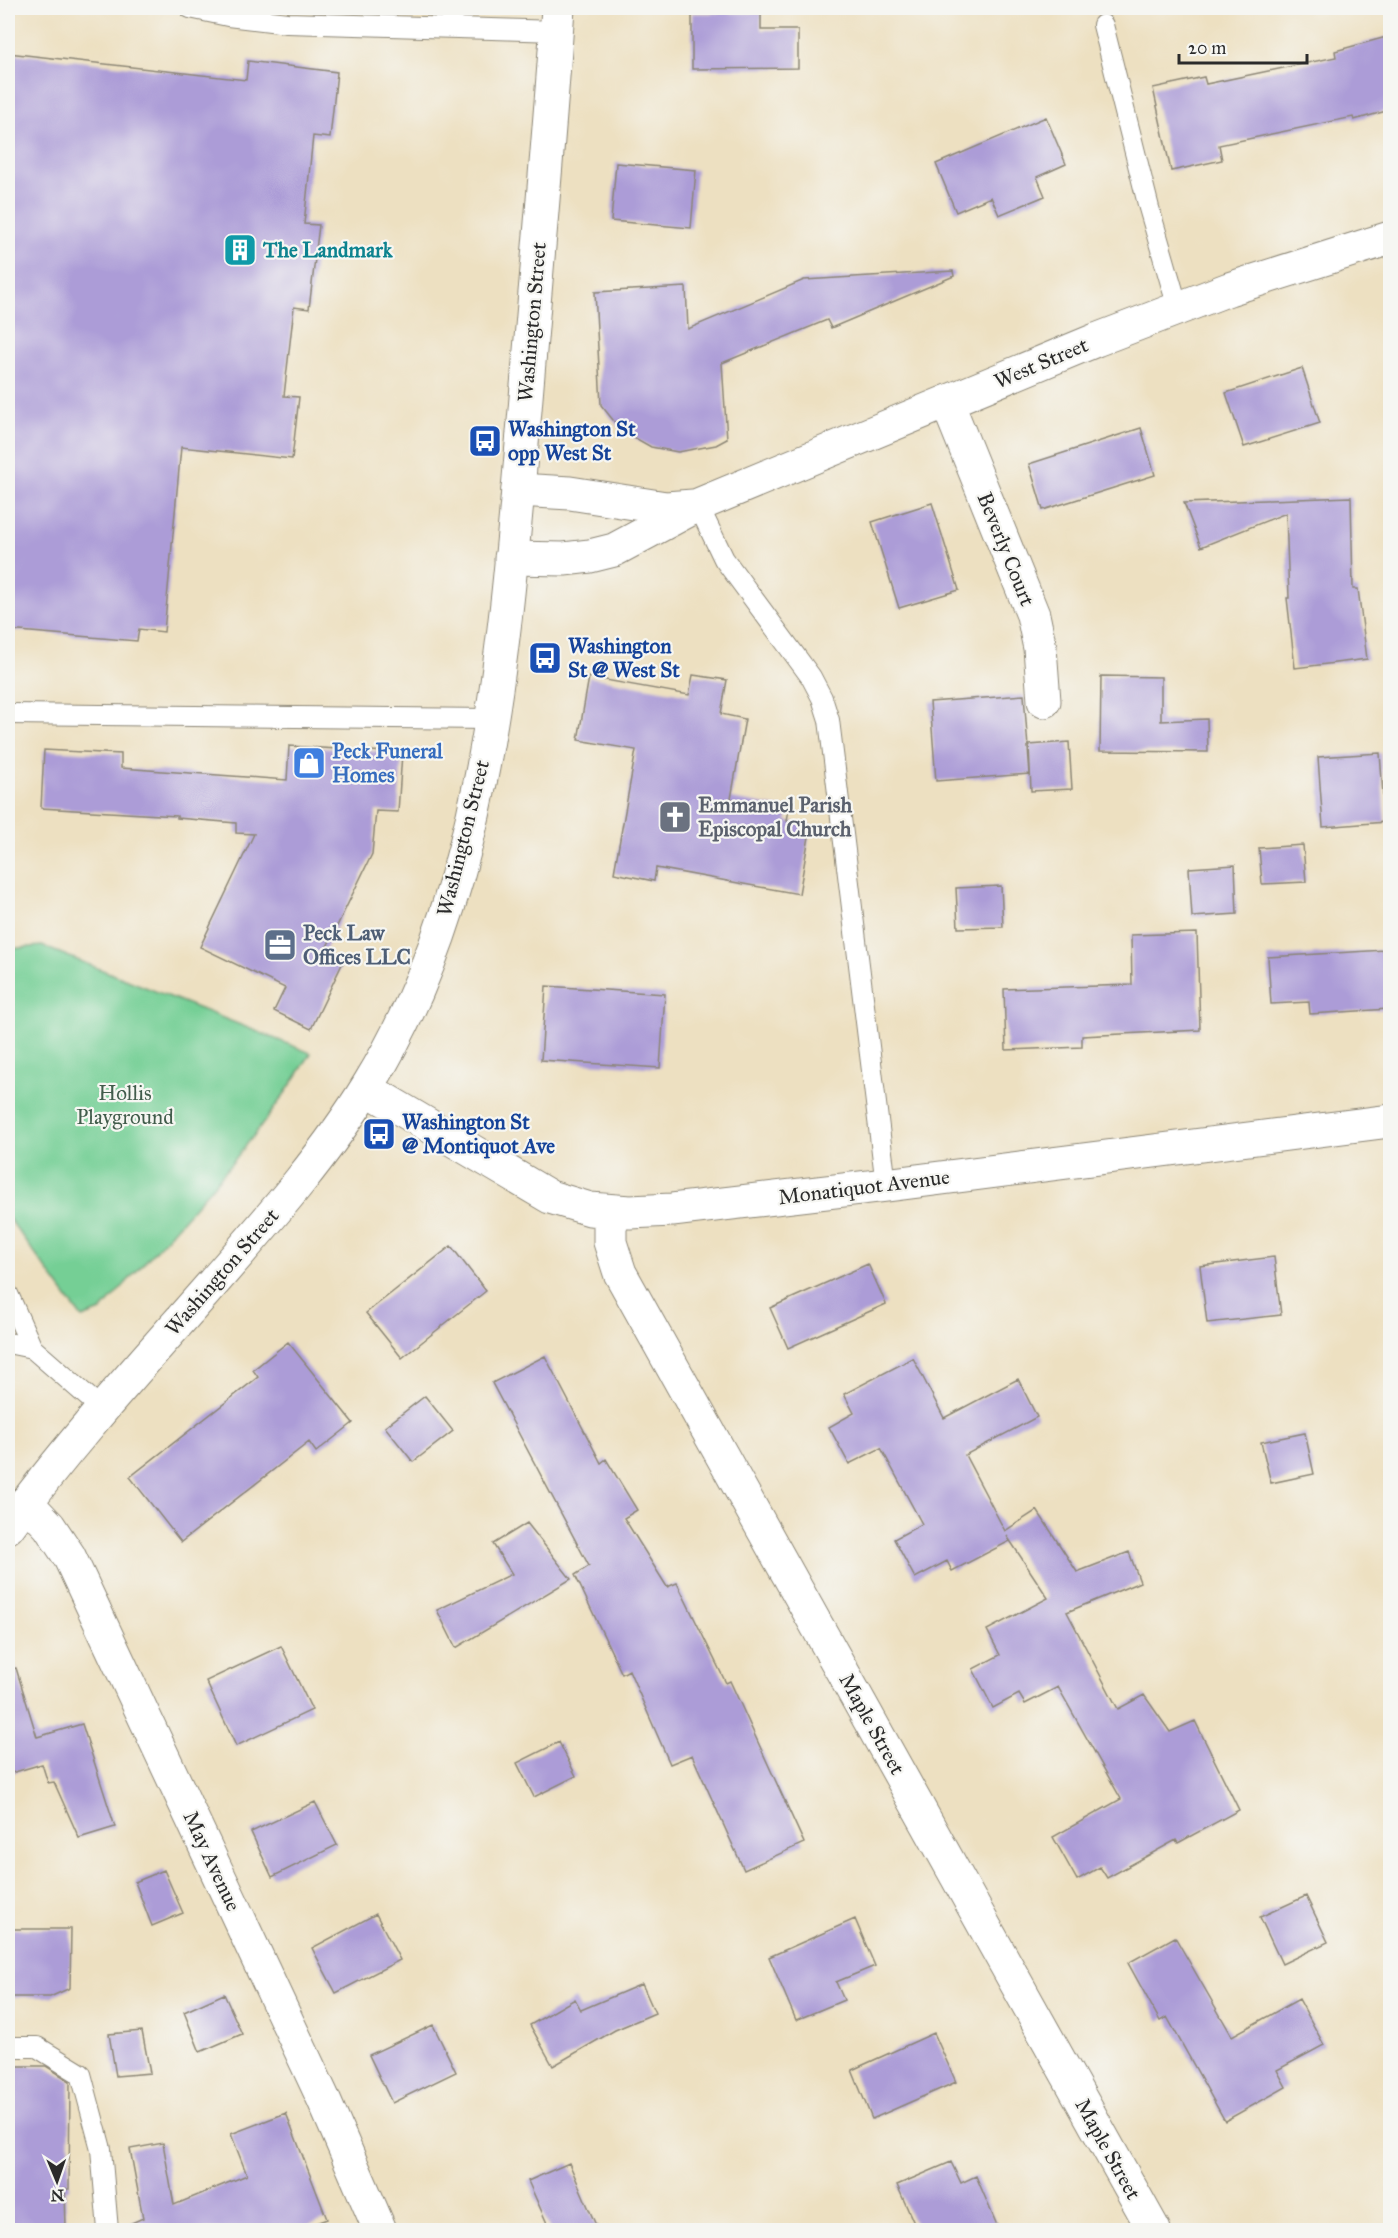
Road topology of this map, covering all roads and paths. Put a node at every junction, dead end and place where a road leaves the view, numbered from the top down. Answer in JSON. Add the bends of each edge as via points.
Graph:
{"nodes":[{"id":1,"x":190,"y":8,"type":"edge"},
{"id":2,"x":557,"y":19,"type":"edge"},
{"id":3,"x":1103,"y":25,"type":"dead end"},
{"id":4,"x":1390,"y":242,"type":"edge"},
{"id":5,"x":1178,"y":308,"type":"junction"},
{"id":6,"x":947,"y":402,"type":"junction"},
{"id":7,"x":518,"y":490,"type":"junction"},
{"id":8,"x":698,"y":505,"type":"junction"},
{"id":9,"x":511,"y":558,"type":"junction"},
{"id":10,"x":1044,"y":701,"type":"dead end"},
{"id":11,"x":8,"y":714,"type":"edge"},
{"id":12,"x":490,"y":719,"type":"junction"},
{"id":13,"x":367,"y":1089,"type":"junction"},
{"id":14,"x":1390,"y":1121,"type":"edge"},
{"id":15,"x":886,"y":1185,"type":"junction"},
{"id":16,"x":610,"y":1212,"type":"junction"},
{"id":17,"x":8,"y":1294,"type":"edge"},
{"id":18,"x":8,"y":1343,"type":"edge"},
{"id":19,"x":32,"y":1348,"type":"junction"},
{"id":20,"x":102,"y":1409,"type":"junction"},
{"id":21,"x":17,"y":1515,"type":"edge"},
{"id":22,"x":8,"y":2047,"type":"edge"},
{"id":23,"x":108,"y":2230,"type":"edge"},
{"id":24,"x":380,"y":2230,"type":"edge"},
{"id":25,"x":1154,"y":2230,"type":"edge"}],
"edges":[{"from":1,"to":2,"type":"lane","via":[[287,23]]},
{"from":2,"to":7,"type":"street","name":"Washington Street"},
{"from":3,"to":5,"type":"lane"},
{"from":4,"to":5,"type":"street","name":"West Street"},
{"from":5,"to":6,"type":"street","name":"West Street"},
{"from":6,"to":8,"type":"street","name":"West Street"},
{"from":6,"to":10,"type":"street","name":"Beverly Court","via":[[1033,615]]},
{"from":7,"to":8,"type":"street","name":"West Street","via":[[570,493],[666,508]]},
{"from":7,"to":9,"type":"street","name":"Washington Street"},
{"from":8,"to":9,"type":"street","name":"West Street","via":[[614,550],[564,559]]},
{"from":8,"to":15,"type":"lane","via":[[724,559],[811,678],[829,720]]},
{"from":9,"to":12,"type":"street","name":"Washington Street","via":[[503,643]]},
{"from":11,"to":12,"type":"lane"},
{"from":12,"to":13,"type":"street","name":"Washington Street","via":[[461,858],[437,938],[402,1025]]},
{"from":13,"to":16,"type":"street","name":"Monatiquot Avenue","via":[[550,1197]]},
{"from":13,"to":20,"type":"street","name":"Washington Street","via":[[290,1193]]},
{"from":14,"to":15,"type":"street","name":"Monatiquot Avenue"},
{"from":15,"to":16,"type":"street","name":"Monatiquot Avenue","via":[[672,1210]]},
{"from":16,"to":25,"type":"street","name":"Maple Street","via":[[610,1242],[620,1273]]},
{"from":17,"to":19,"type":"lane"},
{"from":18,"to":19,"type":"lane"},
{"from":19,"to":20,"type":"lane"},
{"from":20,"to":21,"type":"street","name":"Washington Street"},
{"from":21,"to":24,"type":"street","name":"May Avenue","via":[[49,1526],[69,1556],[323,2098]]},
{"from":22,"to":23,"type":"lane","via":[[38,2047],[81,2074],[101,2149]]}]}
